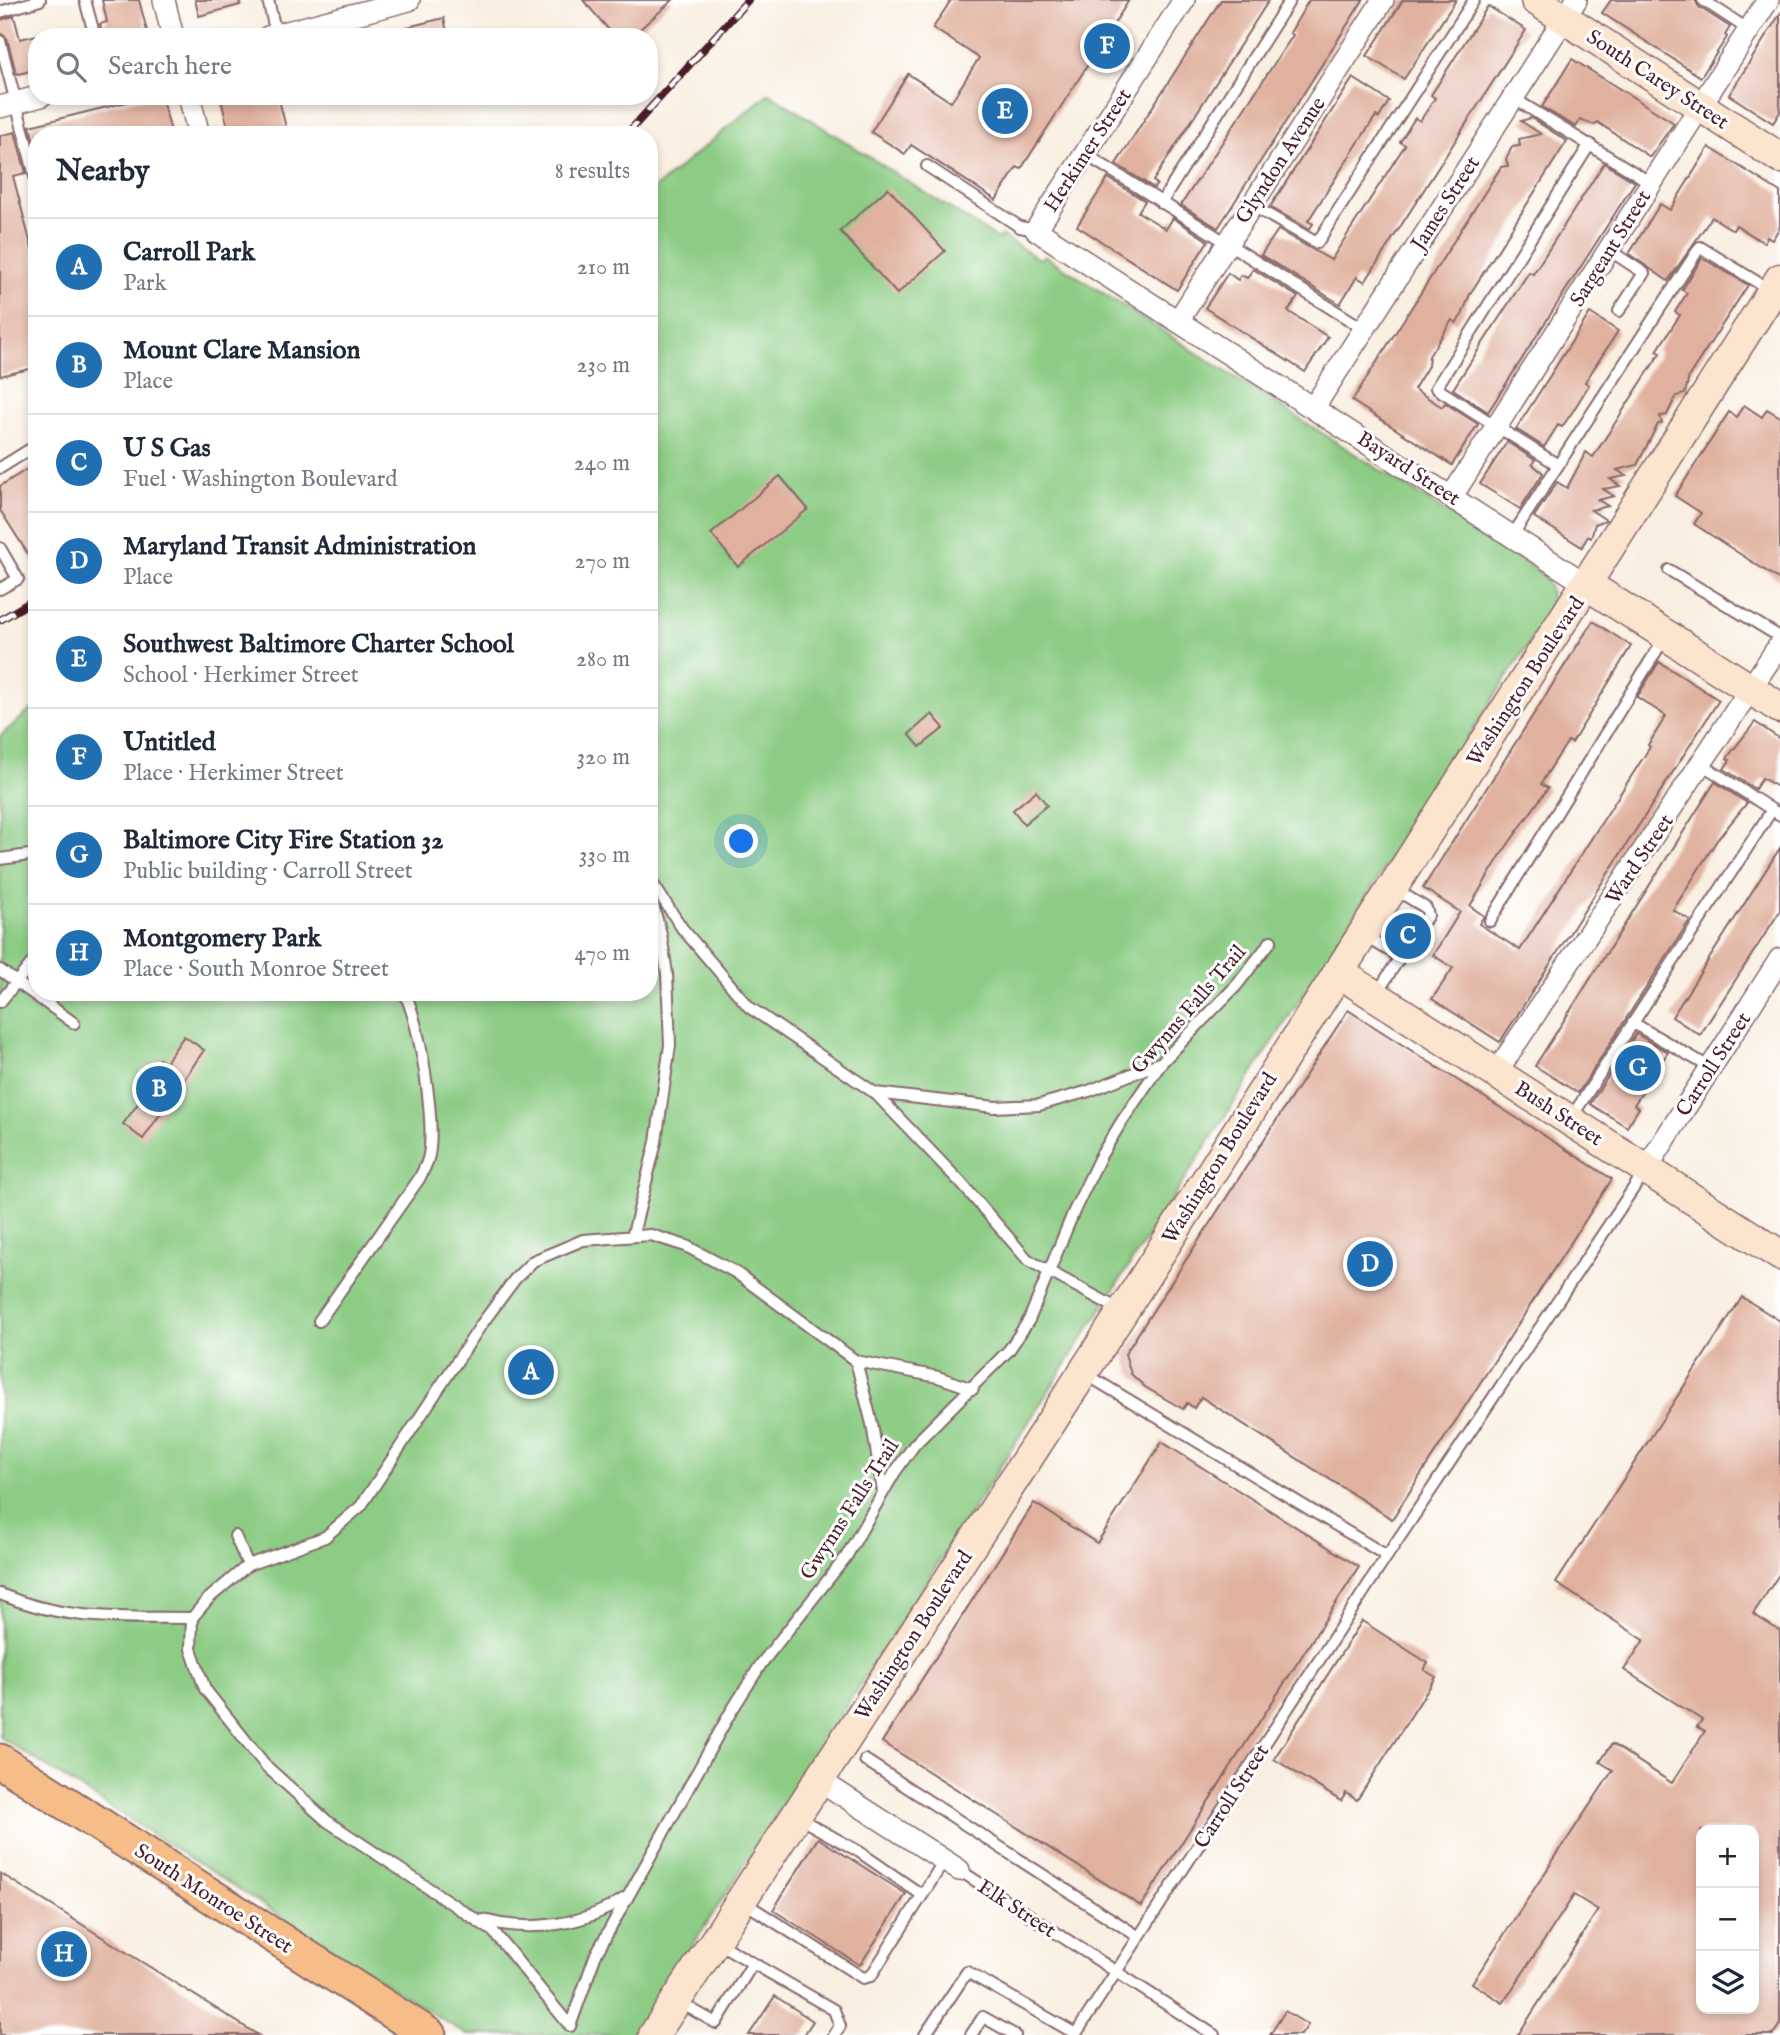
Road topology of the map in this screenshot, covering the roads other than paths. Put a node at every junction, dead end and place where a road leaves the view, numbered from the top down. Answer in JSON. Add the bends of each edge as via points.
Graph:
{"nodes":[{"id":1,"x":40,"y":0,"type":"edge"},
{"id":2,"x":85,"y":0,"type":"edge"},
{"id":3,"x":164,"y":0,"type":"edge"},
{"id":4,"x":268,"y":0,"type":"edge"},
{"id":5,"x":409,"y":0,"type":"edge"},
{"id":6,"x":1184,"y":0,"type":"edge"},
{"id":7,"x":1290,"y":0,"type":"edge"},
{"id":8,"x":1474,"y":0,"type":"edge"},
{"id":9,"x":1536,"y":0,"type":"edge"},
{"id":10,"x":1703,"y":0,"type":"edge"},
{"id":11,"x":1768,"y":0,"type":"edge"},
{"id":12,"x":1377,"y":2,"type":"edge"},
{"id":13,"x":344,"y":8,"type":"edge"},
{"id":14,"x":1571,"y":9,"type":"edge"},
{"id":15,"x":0,"y":12,"type":"edge"},
{"id":16,"x":93,"y":28,"type":"edge"},
{"id":17,"x":171,"y":28,"type":"edge"},
{"id":18,"x":271,"y":28,"type":"edge"},
{"id":19,"x":293,"y":28,"type":"edge"},
{"id":20,"x":1749,"y":30,"type":"junction"},
{"id":21,"x":0,"y":41,"type":"edge"},
{"id":22,"x":1513,"y":98,"type":"junction"},
{"id":23,"x":28,"y":100,"type":"edge"},
{"id":24,"x":8,"y":105,"type":"edge"},
{"id":25,"x":191,"y":105,"type":"edge"},
{"id":26,"x":1700,"y":108,"type":"junction"},
{"id":27,"x":197,"y":126,"type":"edge"},
{"id":28,"x":1590,"y":145,"type":"junction"},
{"id":29,"x":1085,"y":154,"type":"junction"},
{"id":30,"x":1780,"y":158,"type":"edge"},
{"id":31,"x":28,"y":159,"type":"edge"},
{"id":32,"x":927,"y":166,"type":"dead end"},
{"id":33,"x":1651,"y":183,"type":"junction"},
{"id":34,"x":1161,"y":203,"type":"junction"},
{"id":35,"x":1251,"y":205,"type":"junction"},
{"id":36,"x":1036,"y":230,"type":"junction"},
{"id":37,"x":1226,"y":245,"type":"junction"},
{"id":38,"x":1609,"y":250,"type":"junction"},
{"id":39,"x":1776,"y":285,"type":"edge"},
{"id":40,"x":1619,"y":311,"type":"dead end"},
{"id":41,"x":1178,"y":321,"type":"junction"},
{"id":42,"x":1364,"y":329,"type":"junction"},
{"id":43,"x":1314,"y":407,"type":"junction"},
{"id":44,"x":1497,"y":428,"type":"junction"},
{"id":45,"x":28,"y":451,"type":"edge"},
{"id":46,"x":1558,"y":465,"type":"junction"},
{"id":47,"x":0,"y":468,"type":"edge"},
{"id":48,"x":1451,"y":496,"type":"junction"},
{"id":49,"x":1512,"y":536,"type":"junction"},
{"id":50,"x":0,"y":548,"type":"edge"},
{"id":51,"x":1669,"y":570,"type":"dead end"},
{"id":52,"x":1586,"y":584,"type":"junction"},
{"id":53,"x":0,"y":589,"type":"edge"},
{"id":54,"x":1666,"y":635,"type":"junction"},
{"id":55,"x":1780,"y":637,"type":"edge"},
{"id":56,"x":1780,"y":644,"type":"edge"},
{"id":57,"x":1752,"y":690,"type":"junction"},
{"id":58,"x":1780,"y":708,"type":"edge"},
{"id":59,"x":1703,"y":765,"type":"junction"},
{"id":60,"x":1776,"y":812,"type":"edge"},
{"id":61,"x":28,"y":855,"type":"edge"},
{"id":62,"x":0,"y":859,"type":"edge"},
{"id":63,"x":1392,"y":887,"type":"junction"},
{"id":64,"x":658,"y":892,"type":"edge"},
{"id":65,"x":1490,"y":920,"type":"dead end"},
{"id":66,"x":658,"y":923,"type":"edge"},
{"id":67,"x":1361,"y":935,"type":"junction"},
{"id":68,"x":1270,"y":941,"type":"dead end"},
{"id":69,"x":1400,"y":957,"type":"junction"},
{"id":70,"x":1780,"y":960,"type":"edge"},
{"id":71,"x":28,"y":969,"type":"edge"},
{"id":72,"x":0,"y":970,"type":"edge"},
{"id":73,"x":1338,"y":972,"type":"junction"},
{"id":74,"x":17,"y":983,"type":"junction"},
{"id":75,"x":28,"y":991,"type":"edge"},
{"id":76,"x":1376,"y":996,"type":"junction"},
{"id":77,"x":43,"y":1001,"type":"edge"},
{"id":78,"x":407,"y":1001,"type":"edge"},
{"id":79,"x":0,"y":1002,"type":"edge"},
{"id":80,"x":74,"y":1023,"type":"dead end"},
{"id":81,"x":1633,"y":1023,"type":"junction"},
{"id":82,"x":1162,"y":1062,"type":"junction"},
{"id":83,"x":1711,"y":1068,"type":"junction"},
{"id":84,"x":1496,"y":1073,"type":"junction"},
{"id":85,"x":875,"y":1093,"type":"junction"},
{"id":86,"x":1570,"y":1120,"type":"junction"},
{"id":87,"x":1646,"y":1169,"type":"junction"},
{"id":88,"x":633,"y":1234,"type":"junction"},
{"id":89,"x":1780,"y":1255,"type":"edge"},
{"id":90,"x":1049,"y":1273,"type":"junction"},
{"id":91,"x":1122,"y":1311,"type":"junction"},
{"id":92,"x":319,"y":1321,"type":"dead end"},
{"id":93,"x":856,"y":1361,"type":"junction"},
{"id":94,"x":1083,"y":1372,"type":"junction"},
{"id":95,"x":973,"y":1389,"type":"junction"},
{"id":96,"x":883,"y":1492,"type":"junction"},
{"id":97,"x":234,"y":1536,"type":"dead end"},
{"id":98,"x":1387,"y":1556,"type":"junction"},
{"id":99,"x":248,"y":1564,"type":"junction"},
{"id":100,"x":0,"y":1594,"type":"edge"},
{"id":101,"x":192,"y":1618,"type":"junction"},
{"id":102,"x":865,"y":1760,"type":"dead end"},
{"id":103,"x":0,"y":1761,"type":"edge"},
{"id":104,"x":819,"y":1780,"type":"junction"},
{"id":105,"x":796,"y":1816,"type":"junction"},
{"id":106,"x":951,"y":1866,"type":"junction"},
{"id":107,"x":630,"y":1895,"type":"junction"},
{"id":108,"x":922,"y":1895,"type":"junction"},
{"id":109,"x":741,"y":1900,"type":"junction"},
{"id":110,"x":477,"y":1918,"type":"junction"},
{"id":111,"x":1139,"y":1937,"type":"junction"},
{"id":112,"x":715,"y":1941,"type":"junction"},
{"id":113,"x":753,"y":1963,"type":"junction"},
{"id":114,"x":1116,"y":1972,"type":"junction"},
{"id":115,"x":677,"y":2001,"type":"junction"},
{"id":116,"x":716,"y":2023,"type":"junction"},
{"id":117,"x":429,"y":2035,"type":"edge"},
{"id":118,"x":654,"y":2035,"type":"edge"},
{"id":119,"x":719,"y":2035,"type":"edge"},
{"id":120,"x":834,"y":2035,"type":"edge"},
{"id":121,"x":925,"y":2035,"type":"edge"},
{"id":122,"x":971,"y":2035,"type":"edge"},
{"id":123,"x":1015,"y":2035,"type":"edge"},
{"id":124,"x":1075,"y":2035,"type":"edge"},
{"id":125,"x":1214,"y":2035,"type":"edge"}],
"edges":[{"from":1,"to":15,"type":"lane"},
{"from":2,"to":16,"type":"lane"},
{"from":3,"to":17,"type":"street"},
{"from":4,"to":18,"type":"lane"},
{"from":5,"to":13,"type":"street"},
{"from":6,"to":29,"type":"street","name":"Herkimer Street"},
{"from":7,"to":34,"type":"lane"},
{"from":8,"to":35,"type":"lane","via":[[1317,243]]},
{"from":9,"to":14,"type":"main road","name":"South Carey Street"},
{"from":10,"to":20,"type":"lane"},
{"from":11,"to":20,"type":"street","name":"Sargeant Street"},
{"from":12,"to":35,"type":"street","name":"Glyndon Avenue"},
{"from":13,"to":19,"type":"street"},
{"from":14,"to":22,"type":"street","name":"James Street"},
{"from":14,"to":26,"type":"main road","name":"South Carey Street"},
{"from":20,"to":26,"type":"street","name":"Sargeant Street"},
{"from":21,"to":24,"type":"lane"},
{"from":22,"to":28,"type":"lane"},
{"from":22,"to":42,"type":"street","name":"James Street"},
{"from":23,"to":24,"type":"street"},
{"from":24,"to":31,"type":"lane"},
{"from":25,"to":27,"type":"street"},
{"from":26,"to":30,"type":"main road","name":"South Carey Street"},
{"from":26,"to":33,"type":"street","name":"Sargeant Street"},
{"from":28,"to":33,"type":"lane"},
{"from":28,"to":44,"type":"lane","via":[[1436,388]]},
{"from":29,"to":34,"type":"lane"},
{"from":29,"to":36,"type":"street","name":"Herkimer Street"},
{"from":32,"to":36,"type":"lane","via":[[1020,227]]},
{"from":33,"to":38,"type":"street","name":"Sargeant Street"},
{"from":34,"to":37,"type":"lane"},
{"from":35,"to":37,"type":"street","name":"Glyndon Avenue"},
{"from":36,"to":41,"type":"street","name":"Bayard Street"},
{"from":37,"to":41,"type":"street","name":"Glyndon Avenue"},
{"from":37,"to":42,"type":"lane"},
{"from":38,"to":40,"type":"lane","via":[[1644,273]]},
{"from":38,"to":44,"type":"street","name":"Sargeant Street"},
{"from":39,"to":46,"type":"lane","via":[[1700,247]]},
{"from":39,"to":52,"type":"main road","name":"Washington Boulevard"},
{"from":41,"to":43,"type":"street","name":"Bayard Street"},
{"from":42,"to":43,"type":"street","name":"James Street"},
{"from":43,"to":48,"type":"street","name":"Bayard Street"},
{"from":44,"to":46,"type":"lane"},
{"from":44,"to":48,"type":"street","name":"Sargeant Street"},
{"from":45,"to":47,"type":"lane"},
{"from":46,"to":49,"type":"lane"},
{"from":48,"to":49,"type":"street","name":"Bayard Street"},
{"from":49,"to":52,"type":"street","name":"Bayard Street"},
{"from":50,"to":53,"type":"lane","via":[[18,579]]},
{"from":51,"to":55,"type":"lane"},
{"from":52,"to":54,"type":"main road","name":"Bayard Street"},
{"from":52,"to":63,"type":"main road","name":"Washington Boulevard"},
{"from":54,"to":57,"type":"main road","name":"Bayard Street"},
{"from":54,"to":65,"type":"lane"},
{"from":56,"to":57,"type":"street","name":"Ward Street"},
{"from":57,"to":58,"type":"main road","name":"Bayard Street"},
{"from":57,"to":59,"type":"street","name":"Ward Street"},
{"from":59,"to":60,"type":"lane"},
{"from":59,"to":84,"type":"street","name":"Ward Street"},
{"from":60,"to":81,"type":"lane"},
{"from":61,"to":62,"type":"lane"},
{"from":63,"to":67,"type":"main road","name":"Washington Boulevard"},
{"from":63,"to":69,"type":"lane","via":[[1426,908],[1428,915]]},
{"from":64,"to":85,"type":"lane","via":[[682,928],[749,1007]]},
{"from":66,"to":88,"type":"lane","via":[[667,974],[670,1045],[656,1142]]},
{"from":67,"to":69,"type":"lane"},
{"from":67,"to":73,"type":"main road","name":"Washington Boulevard"},
{"from":68,"to":82,"type":"lane","name":"Gwynns Falls Trail","via":[[1237,985]]},
{"from":69,"to":76,"type":"lane"},
{"from":70,"to":83,"type":"street","name":"Carroll Street"},
{"from":71,"to":74,"type":"lane"},
{"from":72,"to":74,"type":"lane"},
{"from":73,"to":76,"type":"main road","name":"Bush Street"},
{"from":73,"to":91,"type":"main road","name":"Washington Boulevard"},
{"from":74,"to":75,"type":"lane"},
{"from":74,"to":79,"type":"lane"},
{"from":76,"to":84,"type":"main road","name":"Bush Street"},
{"from":77,"to":80,"type":"lane"},
{"from":78,"to":92,"type":"lane","via":[[429,1102],[429,1159],[419,1180]]},
{"from":81,"to":83,"type":"lane"},
{"from":81,"to":86,"type":"lane"},
{"from":82,"to":85,"type":"lane","via":[[1040,1105],[995,1107]]},
{"from":82,"to":90,"type":"lane","name":"Gwynns Falls Trail","via":[[1100,1157]]},
{"from":83,"to":87,"type":"street","name":"Carroll Street"},
{"from":84,"to":86,"type":"main road","name":"Bush Street"},
{"from":85,"to":90,"type":"lane","via":[[1007,1239]]},
{"from":86,"to":87,"type":"main road","name":"Bush Street"},
{"from":87,"to":89,"type":"main road","name":"Bush Street"},
{"from":87,"to":98,"type":"lane","name":"Carroll Street"},
{"from":88,"to":93,"type":"lane","via":[[686,1246],[735,1272]]},
{"from":88,"to":99,"type":"lane","via":[[583,1240],[533,1261],[481,1325],[361,1506],[325,1537]]},
{"from":90,"to":91,"type":"lane"},
{"from":90,"to":95,"type":"lane","name":"Gwynns Falls Trail","via":[[1023,1330]]},
{"from":91,"to":94,"type":"main road","name":"Washington Boulevard"},
{"from":93,"to":95,"type":"lane","via":[[938,1377]]},
{"from":93,"to":96,"type":"lane"},
{"from":94,"to":98,"type":"lane"},
{"from":94,"to":104,"type":"main road","name":"Washington Boulevard"},
{"from":95,"to":96,"type":"lane","name":"Gwynns Falls Trail","via":[[915,1444]]},
{"from":96,"to":107,"type":"lane","name":"Gwynns Falls Trail","via":[[846,1557],[761,1664]]},
{"from":97,"to":99,"type":"lane"},
{"from":98,"to":111,"type":"lane","name":"Carroll Street"},
{"from":99,"to":101,"type":"lane"},
{"from":100,"to":101,"type":"lane","via":[[65,1615],[119,1620]]},
{"from":101,"to":110,"type":"lane","via":[[191,1649],[205,1689],[267,1766],[327,1821]]},
{"from":102,"to":111,"type":"lane"},
{"from":103,"to":117,"type":"main road","name":"South Monroe Street"},
{"from":104,"to":105,"type":"main road","name":"Washington Boulevard"},
{"from":104,"to":106,"type":"street","name":"Elk Street"},
{"from":105,"to":108,"type":"lane"},
{"from":105,"to":109,"type":"main road","name":"Washington Boulevard"},
{"from":106,"to":108,"type":"lane"},
{"from":106,"to":114,"type":"lane","name":"Elk Street"},
{"from":107,"to":110,"type":"lane","via":[[606,1911],[572,1921],[505,1924]]},
{"from":107,"to":110,"type":"lane","name":"Gwynns Falls Trail","via":[[596,1954],[570,2026],[510,1948]]},
{"from":108,"to":109,"type":"lane","via":[[871,1976],[863,1978]]},
{"from":109,"to":112,"type":"main road","name":"Washington Boulevard"},
{"from":111,"to":114,"type":"lane","name":"Carroll Street"},
{"from":112,"to":113,"type":"lane"},
{"from":112,"to":115,"type":"main road","name":"Washington Boulevard"},
{"from":113,"to":116,"type":"lane"},
{"from":113,"to":120,"type":"lane","via":[[834,2010],[840,2026]]},
{"from":114,"to":124,"type":"lane","name":"Carroll Street"},
{"from":114,"to":125,"type":"lane","name":"Elk Street"},
{"from":115,"to":116,"type":"lane"},
{"from":115,"to":118,"type":"main road","name":"Washington Boulevard"},
{"from":116,"to":119,"type":"lane"},
{"from":121,"to":124,"type":"lane","via":[[967,1972]]},
{"from":122,"to":123,"type":"lane","via":[[983,2017]]}]}
